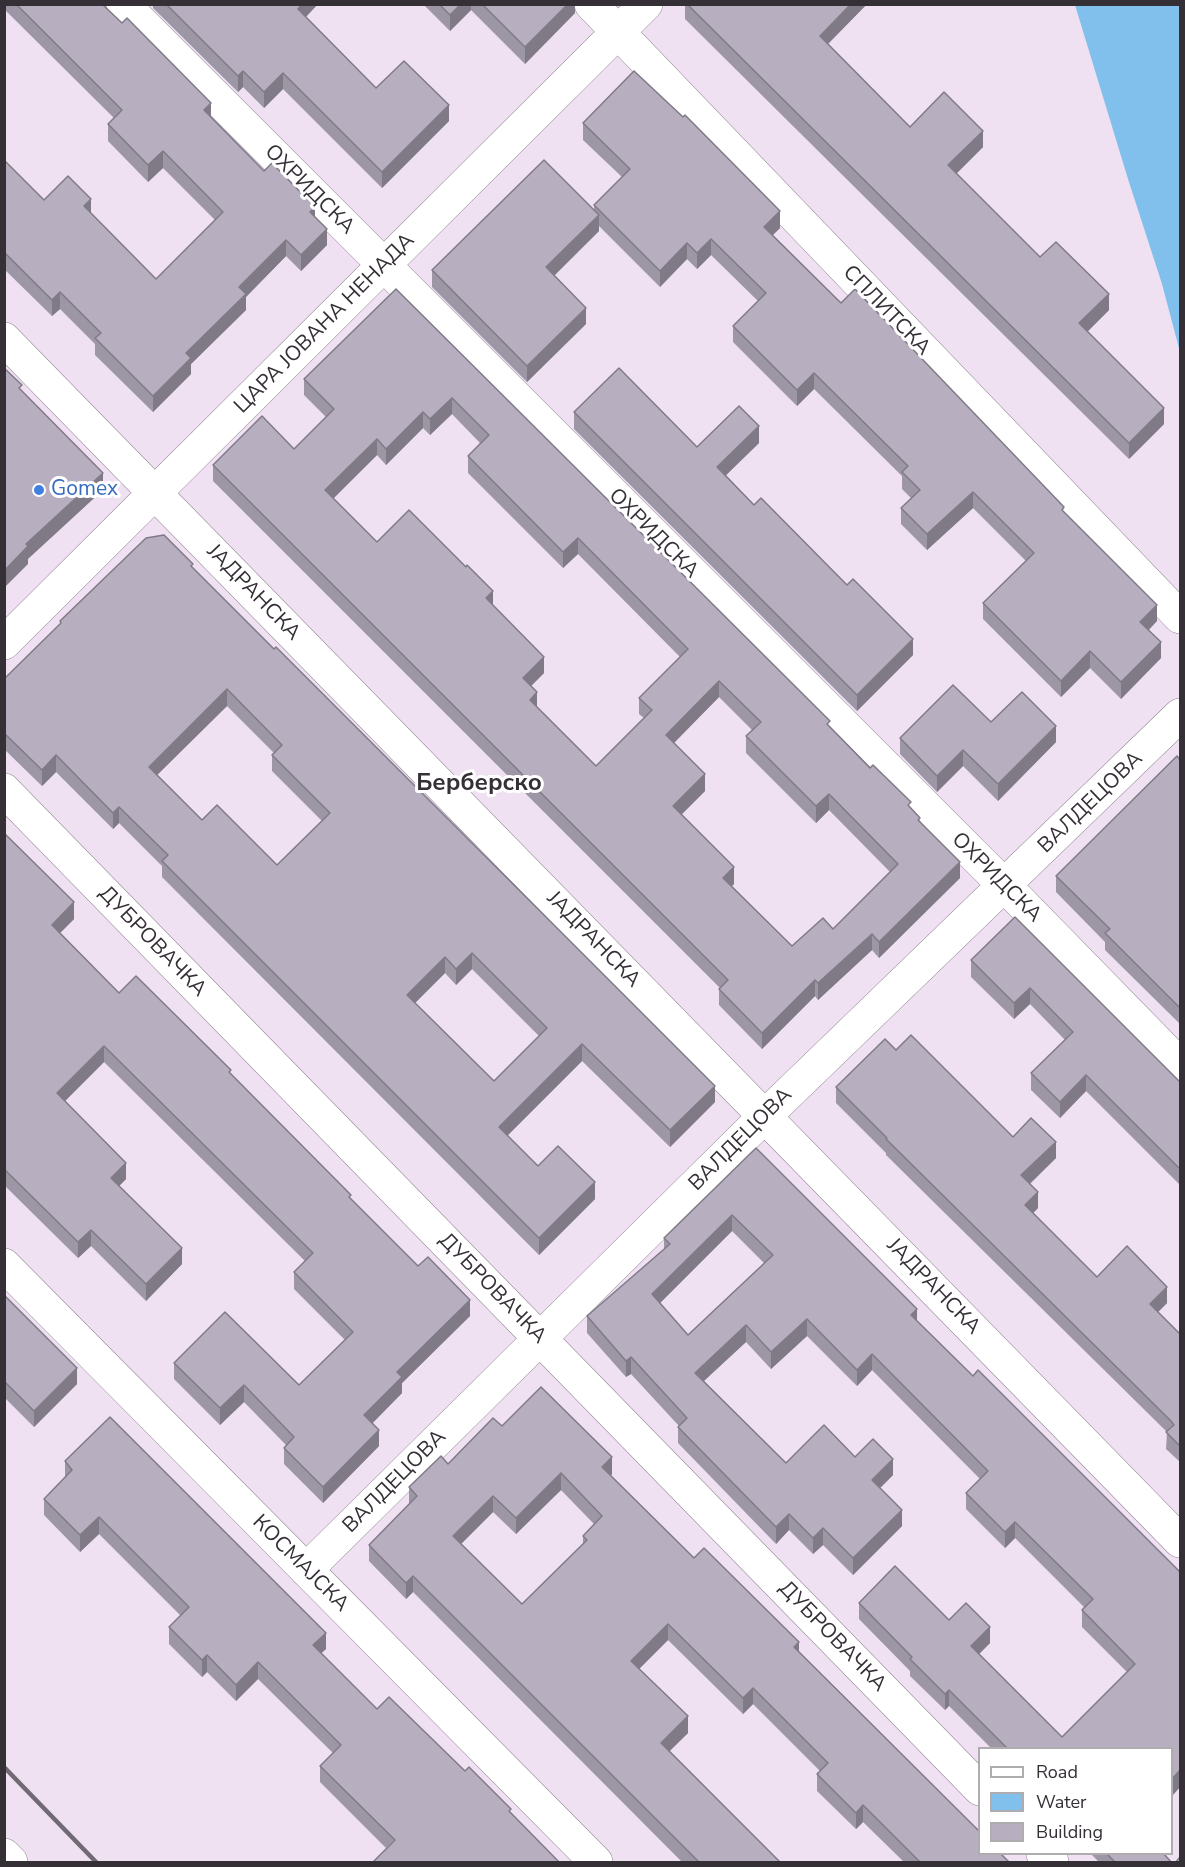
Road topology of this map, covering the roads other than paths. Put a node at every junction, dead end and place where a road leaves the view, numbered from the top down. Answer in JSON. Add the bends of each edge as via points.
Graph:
{"nodes":[{"id":1,"x":123,"y":4,"type":"edge"},
{"id":2,"x":591,"y":4,"type":"edge"},
{"id":3,"x":646,"y":4,"type":"edge"},
{"id":4,"x":618,"y":32,"type":"junction"},
{"id":5,"x":384,"y":265,"type":"junction"},
{"id":6,"x":4,"y":339,"type":"edge"},
{"id":7,"x":154,"y":493,"type":"junction"},
{"id":8,"x":1180,"y":617,"type":"edge"},
{"id":9,"x":4,"y":643,"type":"edge"},
{"id":10,"x":1180,"y":715,"type":"edge"},
{"id":11,"x":4,"y":790,"type":"edge"},
{"id":12,"x":1005,"y":886,"type":"junction"},
{"id":13,"x":1180,"y":1065,"type":"edge"},
{"id":14,"x":765,"y":1116,"type":"junction"},
{"id":15,"x":4,"y":1265,"type":"edge"},
{"id":16,"x":540,"y":1339,"type":"junction"},
{"id":17,"x":1180,"y":1541,"type":"edge"},
{"id":18,"x":306,"y":1570,"type":"junction"},
{"id":19,"x":978,"y":1787,"type":"edge"},
{"id":20,"x":4,"y":1855,"type":"edge"},
{"id":21,"x":11,"y":1863,"type":"edge"},
{"id":22,"x":596,"y":1863,"type":"edge"}],
"edges":[{"from":1,"to":5,"type":"street","name":"ОХРИДСКА"},
{"from":2,"to":4,"type":"street","name":"СПЛИТСКА"},
{"from":3,"to":4,"type":"street","name":"ЦАРА ЈОВАНА НЕНАДА"},
{"from":4,"to":5,"type":"street","name":"ЦАРА ЈОВАНА НЕНАДА"},
{"from":4,"to":8,"type":"street","name":"СПЛИТСКА"},
{"from":5,"to":7,"type":"street","name":"ЦАРА ЈОВАНА НЕНАДА"},
{"from":5,"to":12,"type":"street","name":"ОХРИДСКА"},
{"from":6,"to":7,"type":"street","name":"ЈАДРАНСКА"},
{"from":7,"to":9,"type":"street","name":"ЦАРА ЈОВАНА НЕНАДА"},
{"from":7,"to":14,"type":"street","name":"ЈАДРАНСКА"},
{"from":10,"to":12,"type":"street","name":"ВАЛДЕЦОВА"},
{"from":11,"to":16,"type":"street","name":"ДУБРОВАЧКА"},
{"from":12,"to":13,"type":"street","name":"ОХРИДСКА"},
{"from":12,"to":14,"type":"street","name":"ВАЛДЕЦОВА"},
{"from":14,"to":16,"type":"street","name":"ВАЛДЕЦОВА"},
{"from":14,"to":17,"type":"street","name":"ЈАДРАНСКА"},
{"from":15,"to":18,"type":"street","name":"КОСМАЈСКА"},
{"from":16,"to":18,"type":"street","name":"ВАЛДЕЦОВА"},
{"from":16,"to":19,"type":"street","name":"ДУБРОВАЧКА"},
{"from":18,"to":22,"type":"street","name":"КОСМАЈСКА"},
{"from":20,"to":21,"type":"street"}]}
